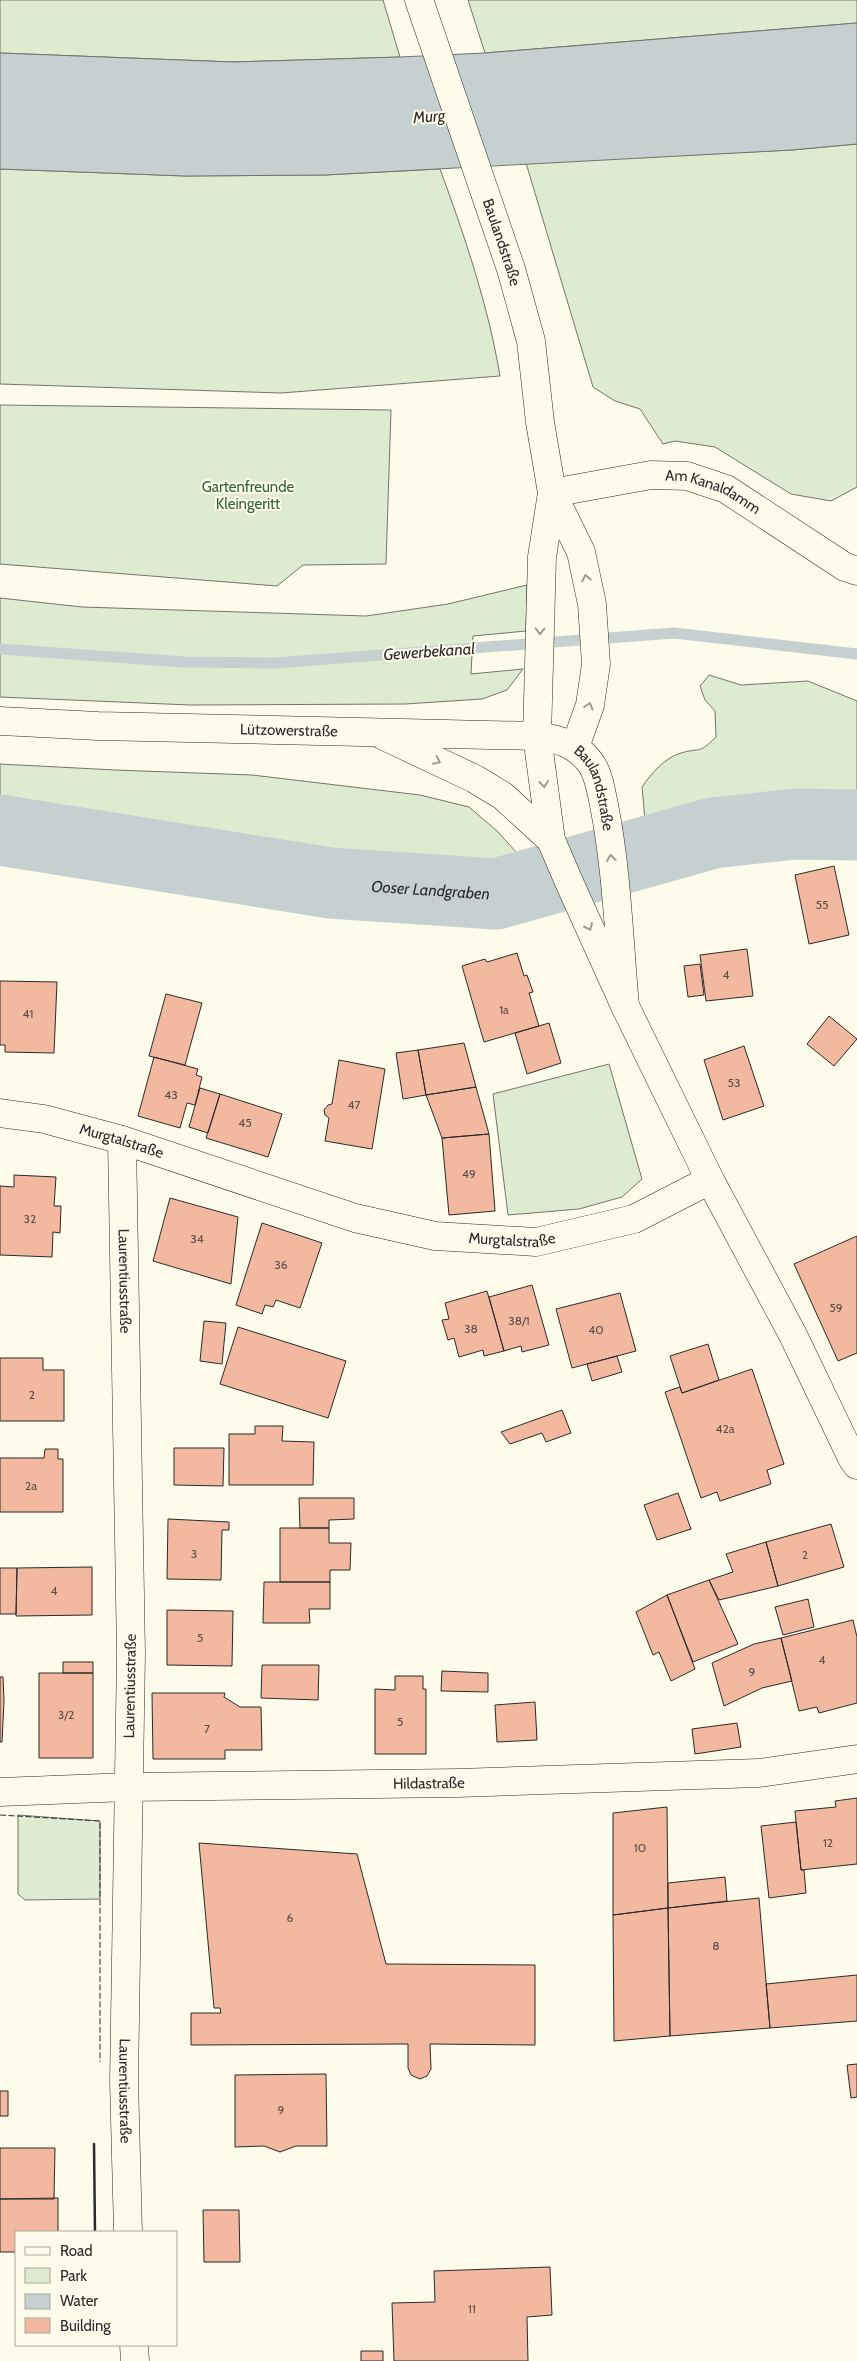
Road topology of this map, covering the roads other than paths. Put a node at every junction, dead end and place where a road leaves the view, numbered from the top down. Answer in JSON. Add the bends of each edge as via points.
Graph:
{"nodes":[{"id":1,"x":419,"y":0,"type":"edge"},
{"id":2,"x":552,"y":493,"type":"junction"},
{"id":3,"x":857,"y":571,"type":"edge"},
{"id":4,"x":0,"y":722,"type":"edge"},
{"id":5,"x":377,"y":732,"type":"junction"},
{"id":6,"x":537,"y":736,"type":"junction"},
{"id":7,"x":575,"y":747,"type":"junction"},
{"id":8,"x":551,"y":840,"type":"junction"},
{"id":9,"x":625,"y":1006,"type":"junction"},
{"id":10,"x":0,"y":1113,"type":"edge"},
{"id":11,"x":122,"y":1140,"type":"junction"},
{"id":12,"x":710,"y":1180,"type":"junction"},
{"id":13,"x":855,"y":1467,"type":"edge"},
{"id":14,"x":857,"y":1759,"type":"edge"},
{"id":15,"x":128,"y":1787,"type":"junction"},
{"id":16,"x":0,"y":1792,"type":"edge"},
{"id":17,"x":128,"y":2231,"type":"edge"},
{"id":18,"x":134,"y":2346,"type":"edge"},
{"id":19,"x":135,"y":2361,"type":"edge"}],
"edges":[{"from":1,"to":2,"type":"street","name":"Baulandstraße","via":[[490,203],[531,341]]},
{"from":2,"to":3,"type":"street","name":"Am Kanaldamm","via":[[651,475],[687,476],[726,489],[845,567]]},
{"from":2,"to":6,"type":"street","name":"Baulandstraße","one_way":true,"via":[[542,557]]},
{"from":7,"to":2,"type":"street","name":"Baulandstraße","one_way":true,"via":[[590,705],[596,664],[592,604],[581,552]]},
{"from":4,"to":5,"type":"street","name":"Lützowerstraße"},
{"from":5,"to":6,"type":"street","name":"Lützowerstraße"},
{"from":5,"to":8,"type":"street","one_way":true,"via":[[503,796]]},
{"from":6,"to":7,"type":"street","name":"Lützowerstraße","via":[[558,739]]},
{"from":6,"to":8,"type":"street","name":"Baulandstraße","one_way":true},
{"from":9,"to":7,"type":"street","name":"Baulandstraße","one_way":true,"via":[[608,830],[598,780],[590,763]]},
{"from":8,"to":9,"type":"street","name":"Baulandstraße","one_way":true},
{"from":9,"to":12,"type":"street","name":"Baulandstraße"},
{"from":10,"to":11,"type":"street","name":"Murgtalstraße","via":[[44,1119]]},
{"from":11,"to":12,"type":"street","name":"Murgtalstraße","via":[[355,1218],[435,1236],[536,1242],[634,1219]]},
{"from":11,"to":15,"type":"street","name":"Laurentiusstraße","via":[[131,1653]]},
{"from":12,"to":13,"type":"street","via":[[794,1335]]},
{"from":14,"to":15,"type":"street","name":"Hildastraße","via":[[758,1774],[458,1783]]},
{"from":15,"to":16,"type":"street","name":"Hildastraße"},
{"from":15,"to":17,"type":"street","name":"Laurentiusstraße","via":[[124,2081]]},
{"from":18,"to":19,"type":"street"}]}
